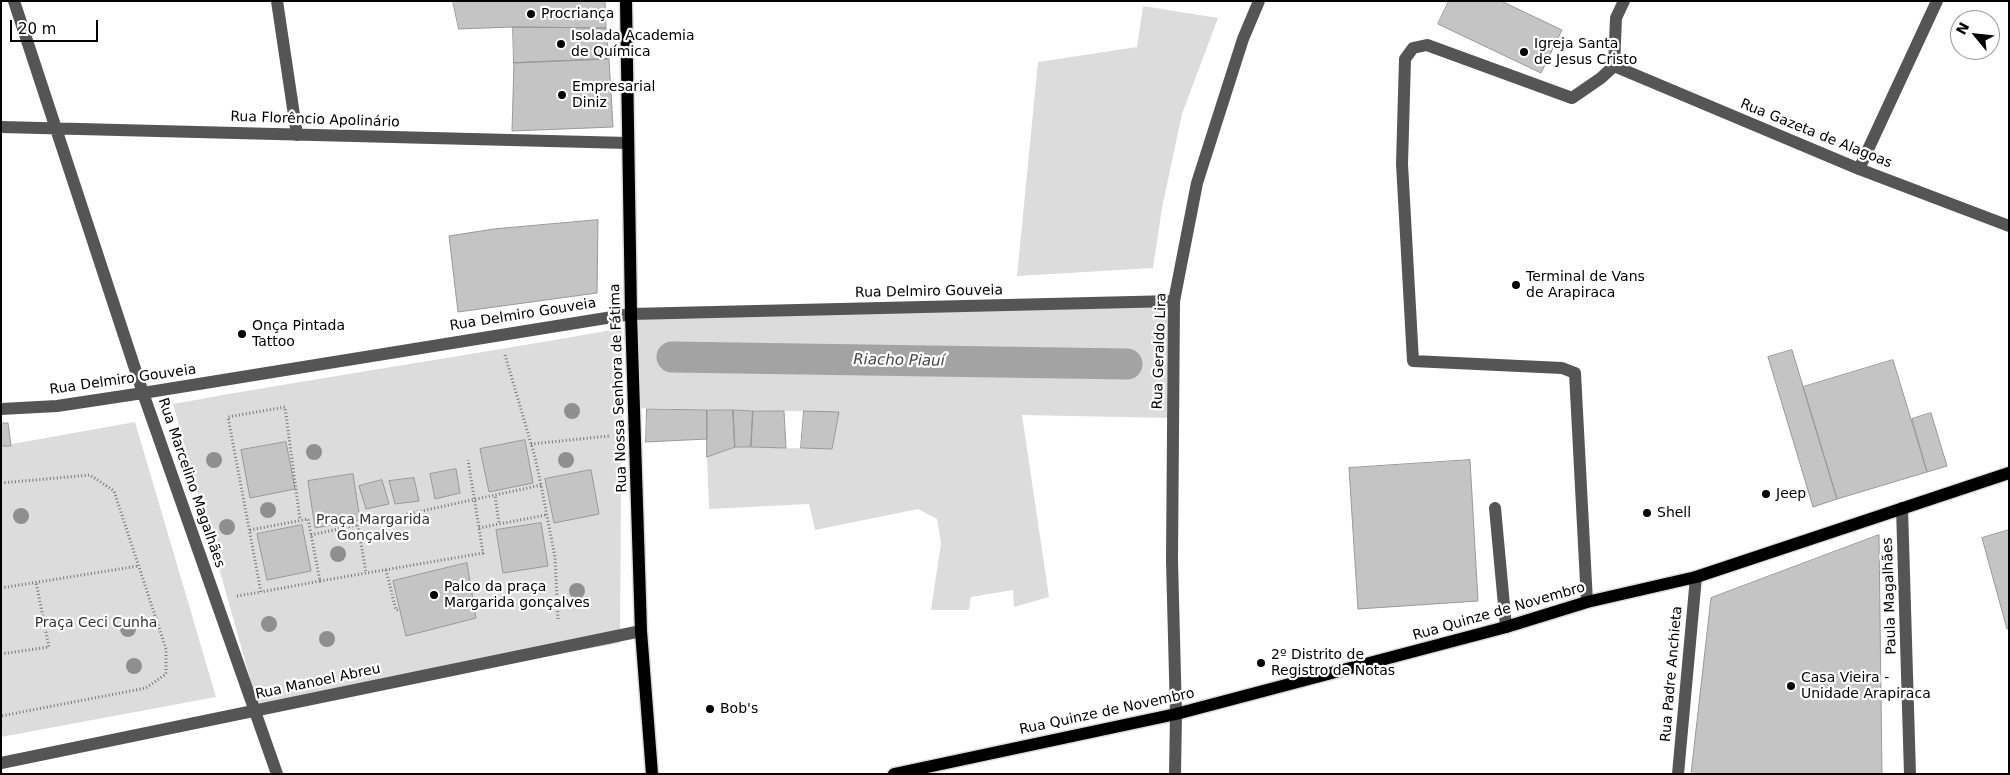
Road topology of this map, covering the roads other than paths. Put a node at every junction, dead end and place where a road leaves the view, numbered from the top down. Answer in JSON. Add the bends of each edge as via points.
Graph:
{"nodes":[{"id":1,"x":14,"y":1,"type":"edge"},
{"id":2,"x":277,"y":1,"type":"edge"},
{"id":3,"x":626,"y":1,"type":"edge"},
{"id":4,"x":1259,"y":1,"type":"edge"},
{"id":5,"x":1624,"y":1,"type":"edge"},
{"id":6,"x":1938,"y":1,"type":"edge"},
{"id":7,"x":1614,"y":66,"type":"junction"},
{"id":8,"x":1,"y":127,"type":"edge"},
{"id":9,"x":56,"y":128,"type":"junction"},
{"id":10,"x":297,"y":135,"type":"junction"},
{"id":11,"x":628,"y":143,"type":"junction"},
{"id":12,"x":1859,"y":169,"type":"junction"},
{"id":13,"x":2009,"y":226,"type":"edge"},
{"id":14,"x":1174,"y":301,"type":"junction"},
{"id":15,"x":631,"y":314,"type":"junction"},
{"id":16,"x":143,"y":393,"type":"junction"},
{"id":17,"x":1,"y":409,"type":"edge"},
{"id":18,"x":2009,"y":473,"type":"edge"},
{"id":19,"x":1495,"y":508,"type":"dead end"},
{"id":20,"x":1902,"y":508,"type":"junction"},
{"id":21,"x":1696,"y":577,"type":"junction"},
{"id":22,"x":1587,"y":602,"type":"junction"},
{"id":23,"x":1506,"y":627,"type":"junction"},
{"id":24,"x":641,"y":631,"type":"junction"},
{"id":25,"x":255,"y":711,"type":"junction"},
{"id":26,"x":1176,"y":714,"type":"junction"},
{"id":27,"x":1,"y":763,"type":"edge"},
{"id":28,"x":277,"y":774,"type":"edge"},
{"id":29,"x":652,"y":774,"type":"edge"},
{"id":30,"x":894,"y":774,"type":"edge"},
{"id":31,"x":1176,"y":774,"type":"edge"},
{"id":32,"x":1678,"y":774,"type":"edge"},
{"id":33,"x":1910,"y":774,"type":"edge"}],
"edges":[{"from":1,"to":9,"type":"street","name":"Rua Marcelino Magalhães"},
{"from":2,"to":10,"type":"street"},
{"from":3,"to":11,"type":"main road","name":"Rua Nossa Senhora de Fátima"},
{"from":4,"to":14,"type":"street","name":"Rua Geraldo Lira","via":[[1243,39],[1196,183]]},
{"from":5,"to":7,"type":"street","via":[[1616,18]]},
{"from":6,"to":12,"type":"street"},
{"from":7,"to":12,"type":"street","name":"Rua Gazeta de Alagoas"},
{"from":7,"to":22,"type":"street","via":[[1572,98],[1427,45],[1413,48],[1405,60],[1402,164],[1414,361],[1562,368],[1575,373]]},
{"from":8,"to":9,"type":"street","name":"Rua Florêncio Apolinário"},
{"from":9,"to":10,"type":"street","name":"Rua Florêncio Apolinário"},
{"from":9,"to":16,"type":"street","name":"Rua Marcelino Magalhães"},
{"from":10,"to":11,"type":"street","name":"Rua Florêncio Apolinário"},
{"from":11,"to":15,"type":"main road","name":"Rua Nossa Senhora de Fátima"},
{"from":12,"to":13,"type":"street","name":"Rua Gazeta de Alagoas"},
{"from":14,"to":15,"type":"street","name":"Rua Delmiro Gouveia"},
{"from":14,"to":26,"type":"street","name":"Rua Geraldo Lira","via":[[1172,561]]},
{"from":15,"to":16,"type":"street","name":"Rua Delmiro Gouveia"},
{"from":15,"to":24,"type":"main road","name":"Rua Nossa Senhora de Fátima"},
{"from":16,"to":17,"type":"street","name":"Rua Delmiro Gouveia","via":[[57,406]]},
{"from":16,"to":25,"type":"street","name":"Rua Marcelino Magalhães"},
{"from":18,"to":20,"type":"main road","name":"Rua Quinze de Novembro"},
{"from":19,"to":23,"type":"street"},
{"from":20,"to":21,"type":"main road","name":"Rua Quinze de Novembro"},
{"from":20,"to":33,"type":"street","name":"Paula Magalhães"},
{"from":21,"to":22,"type":"main road","name":"Rua Quinze de Novembro"},
{"from":21,"to":32,"type":"street","name":"Rua Padre Anchieta"},
{"from":22,"to":23,"type":"main road","name":"Rua Quinze de Novembro"},
{"from":23,"to":26,"type":"main road","name":"Rua Quinze de Novembro"},
{"from":24,"to":25,"type":"street","name":"Rua Manoel Abreu"},
{"from":24,"to":29,"type":"main road","name":"Rua Nossa Senhora de Fátima"},
{"from":25,"to":27,"type":"street","name":"Rua Manoel Abreu"},
{"from":25,"to":28,"type":"street","name":"Rua Marcelino Magalhães"},
{"from":26,"to":30,"type":"main road","name":"Rua Quinze de Novembro"},
{"from":26,"to":31,"type":"street","name":"Rua Geraldo Lira"}]}
